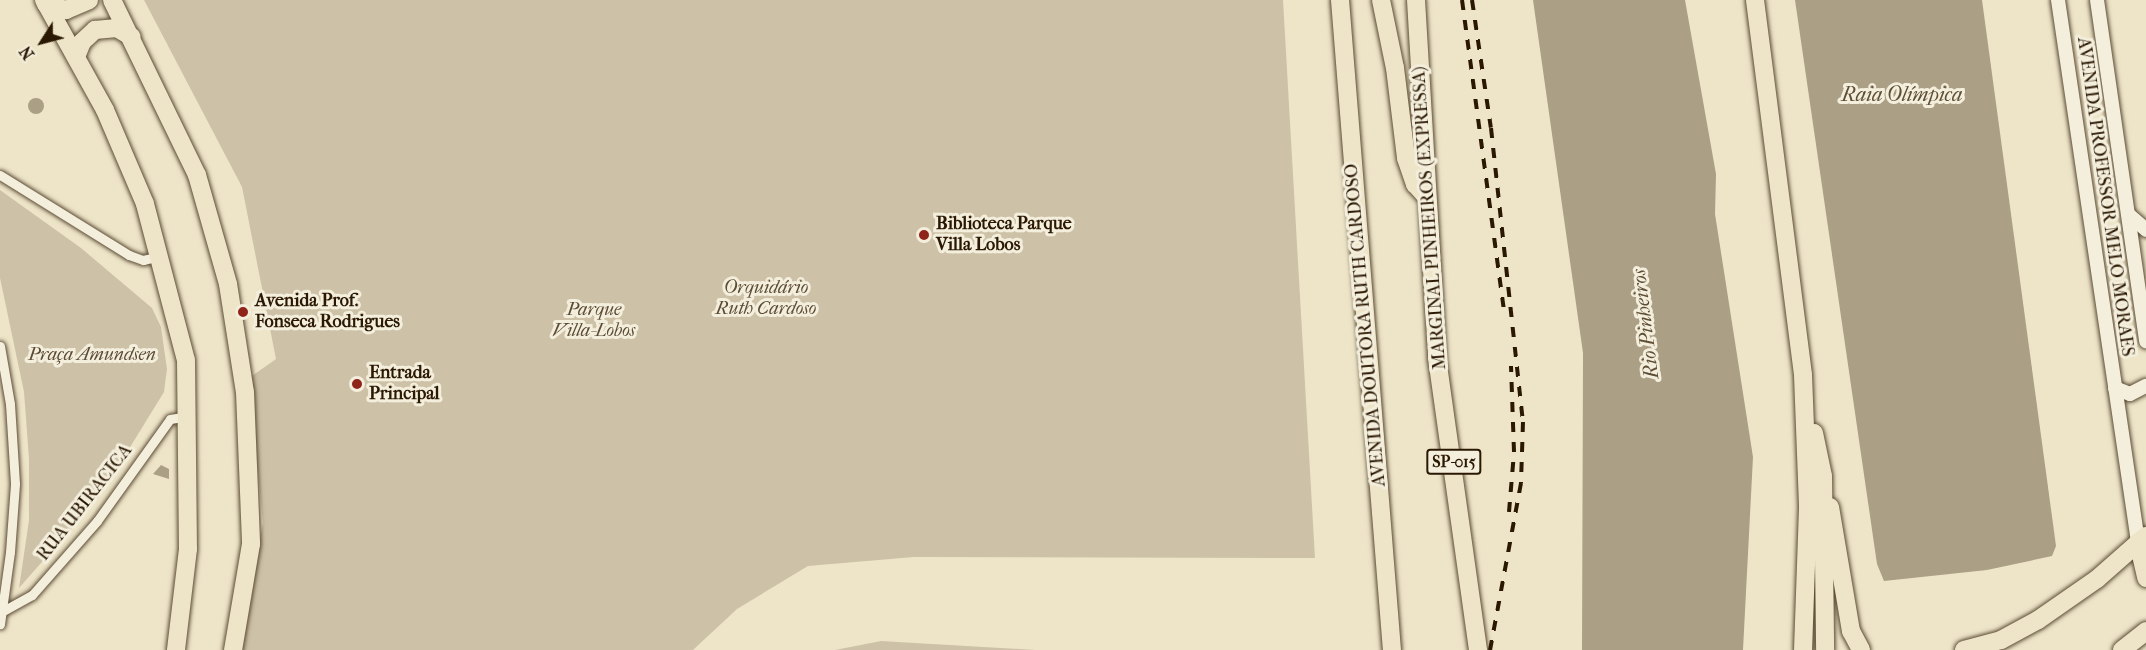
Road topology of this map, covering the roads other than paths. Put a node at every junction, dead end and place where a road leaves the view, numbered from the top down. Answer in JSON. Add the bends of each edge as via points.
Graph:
{"nodes":[{"id":1,"x":88,"y":0,"type":"edge"},
{"id":2,"x":112,"y":0,"type":"edge"},
{"id":3,"x":1340,"y":0,"type":"edge"},
{"id":4,"x":1382,"y":0,"type":"edge"},
{"id":5,"x":1416,"y":0,"type":"edge"},
{"id":6,"x":1755,"y":0,"type":"edge"},
{"id":7,"x":2058,"y":0,"type":"edge"},
{"id":8,"x":2097,"y":0,"type":"edge"},
{"id":9,"x":45,"y":2,"type":"edge"},
{"id":10,"x":132,"y":37,"type":"junction"},
{"id":11,"x":76,"y":57,"type":"junction"},
{"id":12,"x":0,"y":175,"type":"edge"},
{"id":13,"x":1425,"y":195,"type":"junction"},
{"id":14,"x":2129,"y":214,"type":"junction"},
{"id":15,"x":2146,"y":230,"type":"edge"},
{"id":16,"x":160,"y":256,"type":"junction"},
{"id":17,"x":2143,"y":299,"type":"edge"},
{"id":18,"x":2146,"y":342,"type":"edge"},
{"id":19,"x":0,"y":346,"type":"edge"},
{"id":20,"x":1803,"y":375,"type":"junction"},
{"id":21,"x":2146,"y":386,"type":"edge"},
{"id":22,"x":2115,"y":388,"type":"junction"},
{"id":23,"x":189,"y":416,"type":"junction"},
{"id":24,"x":1823,"y":476,"type":"junction"},
{"id":25,"x":2142,"y":539,"type":"edge"},
{"id":26,"x":2146,"y":578,"type":"edge"},
{"id":27,"x":3,"y":611,"type":"junction"},
{"id":28,"x":0,"y":624,"type":"edge"},
{"id":29,"x":2146,"y":631,"type":"edge"},
{"id":30,"x":177,"y":642,"type":"edge"},
{"id":31,"x":1999,"y":645,"type":"edge"},
{"id":32,"x":231,"y":649,"type":"edge"},
{"id":33,"x":192,"y":650,"type":"edge"},
{"id":34,"x":1392,"y":650,"type":"edge"},
{"id":35,"x":1478,"y":650,"type":"edge"},
{"id":36,"x":1803,"y":650,"type":"edge"},
{"id":37,"x":1825,"y":650,"type":"edge"},
{"id":38,"x":1861,"y":650,"type":"edge"},
{"id":39,"x":1964,"y":650,"type":"edge"},
{"id":40,"x":2122,"y":650,"type":"edge"}],
"edges":[{"from":1,"to":9,"type":"highway","via":[[66,10]]},
{"from":2,"to":10,"type":"highway"},
{"from":3,"to":34,"type":"highway","name":"AVENIDA DOUTORA RUTH CARDOSO"},
{"from":4,"to":13,"type":"highway","via":[[1406,158],[1415,184]]},
{"from":5,"to":13,"type":"highway","name":"MARGINAL PINHEIROS (EXPRESSA)","number":"SP-015"},
{"from":6,"to":20,"type":"highway"},
{"from":7,"to":22,"type":"street","name":"AVENIDA PROFESSOR MELO MORAES"},
{"from":8,"to":14,"type":"street","name":"AVENIDA PROFESSOR MELO MORAES"},
{"from":9,"to":11,"type":"highway"},
{"from":10,"to":11,"type":"highway","via":[[117,28],[95,30],[82,42]]},
{"from":10,"to":32,"type":"highway","via":[[197,174],[228,284],[242,366],[252,544]]},
{"from":11,"to":16,"type":"highway","via":[[105,110],[145,204]]},
{"from":12,"to":16,"type":"street","via":[[129,255],[143,260]]},
{"from":13,"to":35,"type":"highway","name":"MARGINAL PINHEIROS (EXPRESSA)","number":"SP-015","via":[[1437,358]]},
{"from":14,"to":15,"type":"street"},
{"from":14,"to":17,"type":"street","name":"AVENIDA PROFESSOR MELO MORAES"},
{"from":16,"to":23,"type":"highway","via":[[186,360]]},
{"from":17,"to":18,"type":"street","name":"AVENIDA PROFESSOR MELO MORAES"},
{"from":19,"to":27,"type":"street","via":[[15,484]]},
{"from":20,"to":24,"type":"highway"},
{"from":20,"to":36,"type":"highway","via":[[1808,508]]},
{"from":21,"to":22,"type":"street","via":[[2130,394]]},
{"from":22,"to":25,"type":"street","name":"AVENIDA PROFESSOR MELO MORAES"},
{"from":23,"to":27,"type":"street","name":"RUA UBIRACICA","via":[[170,419],[97,521],[32,595]]},
{"from":23,"to":30,"type":"highway","via":[[188,549]]},
{"from":24,"to":37,"type":"highway"},
{"from":24,"to":38,"type":"highway","via":[[1837,533],[1851,631]]},
{"from":25,"to":26,"type":"highway"},
{"from":25,"to":31,"type":"highway","via":[[2072,598]]},
{"from":27,"to":28,"type":"street"},
{"from":29,"to":40,"type":"highway"},
{"from":30,"to":33,"type":"highway"},
{"from":31,"to":39,"type":"highway"}]}
